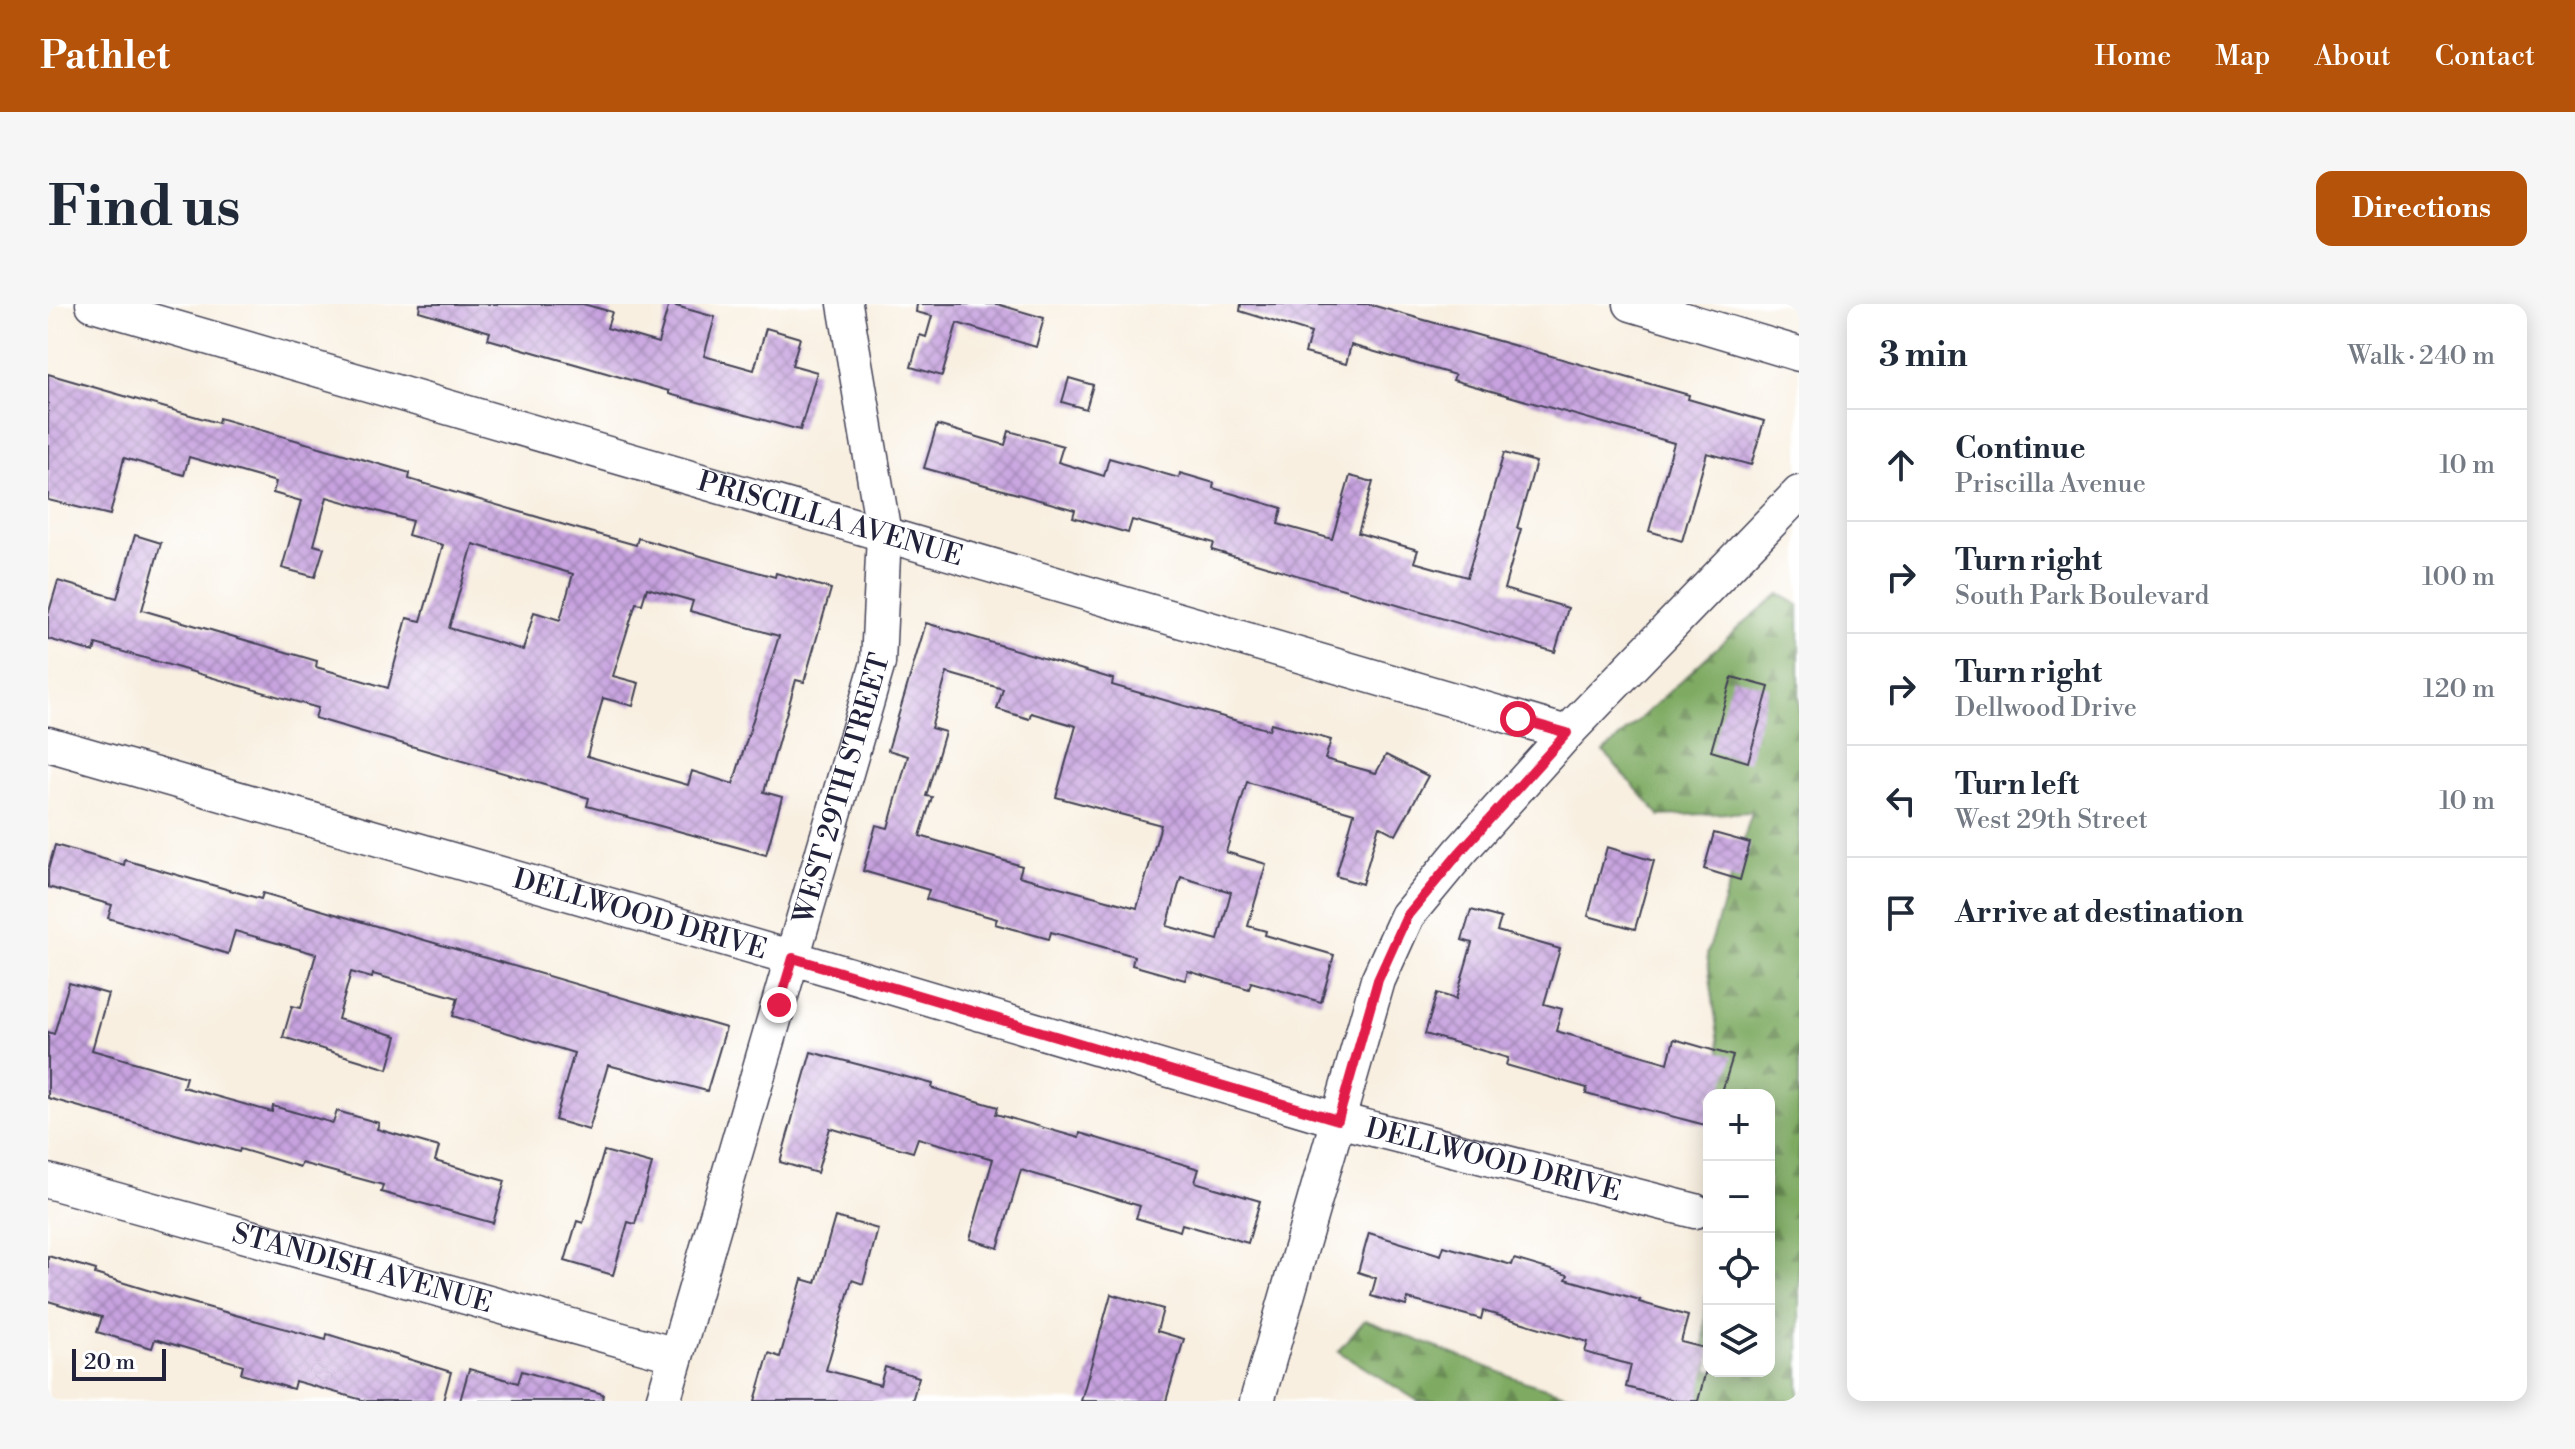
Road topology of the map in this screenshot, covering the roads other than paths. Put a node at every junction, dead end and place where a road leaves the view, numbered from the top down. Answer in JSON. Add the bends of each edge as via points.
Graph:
{"nodes":[{"id":1,"x":93,"y":304,"type":"edge"},
{"id":2,"x":845,"y":304,"type":"edge"},
{"id":3,"x":1631,"y":304,"type":"edge"},
{"id":4,"x":1799,"y":354,"type":"edge"},
{"id":5,"x":1799,"y":493,"type":"edge"},
{"id":6,"x":884,"y":534,"type":"junction"},
{"id":7,"x":1567,"y":733,"type":"junction"},
{"id":8,"x":48,"y":744,"type":"edge"},
{"id":9,"x":793,"y":958,"type":"junction"},
{"id":10,"x":1338,"y":1120,"type":"junction"},
{"id":11,"x":48,"y":1181,"type":"edge"},
{"id":12,"x":1695,"y":1211,"type":"dead end"},
{"id":13,"x":676,"y":1355,"type":"junction"},
{"id":14,"x":663,"y":1401,"type":"edge"},
{"id":15,"x":1257,"y":1401,"type":"edge"}],
"edges":[{"from":1,"to":6,"type":"street","name":"PRISCILLA AVENUE"},
{"from":2,"to":6,"type":"street","name":"WEST 29TH STREET"},
{"from":3,"to":4,"type":"street"},
{"from":5,"to":7,"type":"street"},
{"from":6,"to":7,"type":"street","name":"PRISCILLA AVENUE"},
{"from":6,"to":9,"type":"street","name":"WEST 29TH STREET","via":[[878,663]]},
{"from":7,"to":10,"type":"street","via":[[1407,916],[1378,980]]},
{"from":8,"to":9,"type":"street","name":"DELLWOOD DRIVE"},
{"from":9,"to":10,"type":"street","name":"DELLWOOD DRIVE"},
{"from":9,"to":13,"type":"street","name":"WEST 29TH STREET"},
{"from":10,"to":12,"type":"street","name":"DELLWOOD DRIVE"},
{"from":10,"to":15,"type":"street"},
{"from":11,"to":13,"type":"street","name":"STANDISH AVENUE"},
{"from":13,"to":14,"type":"street","name":"WEST 29TH STREET"}]}
